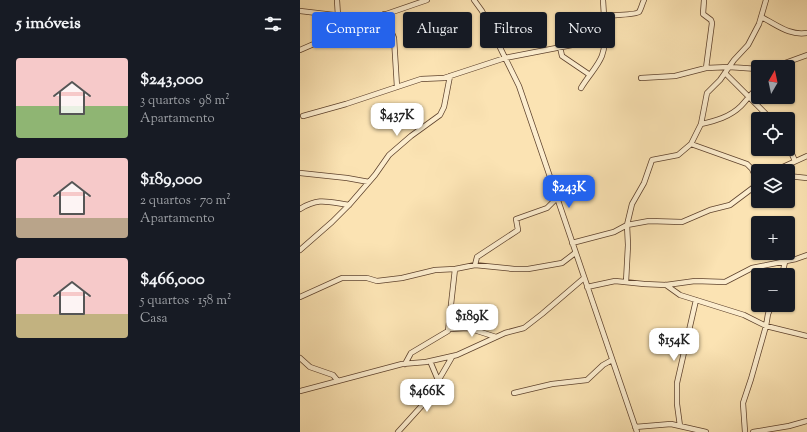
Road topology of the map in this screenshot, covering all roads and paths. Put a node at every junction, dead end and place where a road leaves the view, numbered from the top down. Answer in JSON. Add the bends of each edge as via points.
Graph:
{"nodes":[{"id":1,"x":337,"y":0,"type":"edge"},
{"id":2,"x":427,"y":0,"type":"edge"},
{"id":3,"x":474,"y":0,"type":"edge"},
{"id":4,"x":603,"y":0,"type":"edge"},
{"id":5,"x":644,"y":0,"type":"edge"},
{"id":6,"x":704,"y":0,"type":"edge"},
{"id":7,"x":766,"y":0,"type":"edge"},
{"id":8,"x":300,"y":11,"type":"edge"},
{"id":9,"x":338,"y":12,"type":"edge"},
{"id":10,"x":390,"y":12,"type":"edge"},
{"id":11,"x":604,"y":12,"type":"edge"},
{"id":12,"x":312,"y":13,"type":"edge"},
{"id":13,"x":615,"y":14,"type":"edge"},
{"id":14,"x":761,"y":17,"type":"junction"},
{"id":15,"x":807,"y":33,"type":"edge"},
{"id":16,"x":312,"y":45,"type":"edge"},
{"id":17,"x":395,"y":48,"type":"edge"},
{"id":18,"x":555,"y":48,"type":"edge"},
{"id":19,"x":560,"y":48,"type":"edge"},
{"id":20,"x":604,"y":48,"type":"edge"},
{"id":21,"x":300,"y":50,"type":"edge"},
{"id":22,"x":807,"y":55,"type":"edge"},
{"id":23,"x":505,"y":58,"type":"junction"},
{"id":24,"x":795,"y":60,"type":"edge"},
{"id":25,"x":729,"y":67,"type":"junction"},
{"id":26,"x":706,"y":68,"type":"junction"},
{"id":27,"x":751,"y":69,"type":"edge"},
{"id":28,"x":725,"y":72,"type":"junction"},
{"id":29,"x":590,"y":75,"type":"junction"},
{"id":30,"x":450,"y":76,"type":"junction"},
{"id":31,"x":641,"y":78,"type":"dead end"},
{"id":32,"x":397,"y":87,"type":"junction"},
{"id":33,"x":581,"y":88,"type":"dead end"},
{"id":34,"x":749,"y":96,"type":"junction"},
{"id":35,"x":764,"y":112,"type":"edge"},
{"id":36,"x":303,"y":116,"type":"dead end"},
{"id":37,"x":701,"y":124,"type":"junction"},
{"id":38,"x":692,"y":144,"type":"junction"},
{"id":39,"x":793,"y":156,"type":"edge"},
{"id":40,"x":807,"y":156,"type":"edge"},
{"id":41,"x":795,"y":161,"type":"junction"},
{"id":42,"x":789,"y":164,"type":"edge"},
{"id":43,"x":751,"y":168,"type":"edge"},
{"id":44,"x":300,"y":173,"type":"edge"},
{"id":45,"x":795,"y":177,"type":"edge"},
{"id":46,"x":807,"y":178,"type":"edge"},
{"id":47,"x":369,"y":182,"type":"junction"},
{"id":48,"x":751,"y":188,"type":"edge"},
{"id":49,"x":557,"y":198,"type":"junction"},
{"id":50,"x":349,"y":205,"type":"junction"},
{"id":51,"x":300,"y":209,"type":"edge"},
{"id":52,"x":627,"y":225,"type":"junction"},
{"id":53,"x":572,"y":243,"type":"junction"},
{"id":54,"x":300,"y":250,"type":"edge"},
{"id":55,"x":575,"y":253,"type":"junction"},
{"id":56,"x":807,"y":255,"type":"edge"},
{"id":57,"x":786,"y":262,"type":"junction"},
{"id":58,"x":475,"y":265,"type":"junction"},
{"id":59,"x":784,"y":268,"type":"edge"},
{"id":60,"x":455,"y":269,"type":"junction"},
{"id":61,"x":584,"y":278,"type":"junction"},
{"id":62,"x":626,"y":282,"type":"junction"},
{"id":63,"x":666,"y":285,"type":"junction"},
{"id":64,"x":586,"y":287,"type":"junction"},
{"id":65,"x":300,"y":297,"type":"edge"},
{"id":66,"x":696,"y":300,"type":"junction"},
{"id":67,"x":769,"y":312,"type":"edge"},
{"id":68,"x":766,"y":326,"type":"junction"},
{"id":69,"x":449,"y":330,"type":"junction"},
{"id":70,"x":807,"y":336,"type":"edge"},
{"id":71,"x":496,"y":337,"type":"junction"},
{"id":72,"x":452,"y":357,"type":"junction"},
{"id":73,"x":300,"y":358,"type":"edge"},
{"id":74,"x":612,"y":360,"type":"junction"},
{"id":75,"x":430,"y":361,"type":"junction"},
{"id":76,"x":405,"y":364,"type":"junction"},
{"id":77,"x":438,"y":380,"type":"junction"},
{"id":78,"x":338,"y":381,"type":"junction"},
{"id":79,"x":300,"y":391,"type":"edge"},
{"id":80,"x":514,"y":393,"type":"dead end"},
{"id":81,"x":807,"y":421,"type":"edge"},
{"id":82,"x":680,"y":426,"type":"junction"},
{"id":83,"x":636,"y":431,"type":"edge"},
{"id":84,"x":398,"y":432,"type":"edge"},
{"id":85,"x":706,"y":432,"type":"edge"},
{"id":86,"x":745,"y":432,"type":"edge"},
{"id":87,"x":753,"y":432,"type":"edge"}],
"edges":[{"from":1,"to":9,"type":"street"},
{"from":2,"to":10,"type":"street"},
{"from":3,"to":23,"type":"street"},
{"from":4,"to":11,"type":"street"},
{"from":5,"to":13,"type":"street","via":[[639,12],[635,14]]},
{"from":6,"to":26,"type":"street","via":[[703,14],[712,23]]},
{"from":7,"to":14,"type":"street"},
{"from":8,"to":12,"type":"street"},
{"from":14,"to":15,"type":"street","via":[[784,30],[799,34]]},
{"from":14,"to":25,"type":"street","via":[[748,45]]},
{"from":16,"to":21,"type":"street"},
{"from":17,"to":32,"type":"street"},
{"from":18,"to":23,"type":"street"},
{"from":19,"to":29,"type":"street","via":[[562,56]]},
{"from":20,"to":29,"type":"street","via":[[602,58]]},
{"from":22,"to":24,"type":"street"},
{"from":23,"to":30,"type":"street"},
{"from":23,"to":49,"type":"street","via":[[519,86]]},
{"from":25,"to":26,"type":"street"},
{"from":25,"to":27,"type":"street"},
{"from":25,"to":28,"type":"street"},
{"from":26,"to":31,"type":"street","via":[[675,76]]},
{"from":28,"to":34,"type":"street"},
{"from":28,"to":37,"type":"street","via":[[706,93]]},
{"from":29,"to":33,"type":"street"},
{"from":30,"to":32,"type":"street","via":[[421,79]]},
{"from":30,"to":47,"type":"street","via":[[440,115],[389,155]]},
{"from":32,"to":36,"type":"street"},
{"from":34,"to":35,"type":"street"},
{"from":34,"to":37,"type":"street","via":[[739,108],[725,117]]},
{"from":37,"to":38,"type":"street"},
{"from":38,"to":43,"type":"street","via":[[747,164]]},
{"from":38,"to":52,"type":"street","via":[[678,155],[652,160],[644,183],[632,204]]},
{"from":39,"to":41,"type":"street"},
{"from":40,"to":41,"type":"street"},
{"from":41,"to":42,"type":"street"},
{"from":44,"to":47,"type":"street"},
{"from":45,"to":46,"type":"street"},
{"from":47,"to":50,"type":"street"},
{"from":48,"to":52,"type":"street","via":[[730,205],[682,222],[649,221]]},
{"from":49,"to":53,"type":"street"},
{"from":49,"to":58,"type":"street","via":[[547,208],[516,219],[518,230],[477,256]]},
{"from":50,"to":51,"type":"street","via":[[317,201]]},
{"from":50,"to":54,"type":"street"},
{"from":52,"to":53,"type":"street","via":[[614,232]]},
{"from":52,"to":62,"type":"street"},
{"from":53,"to":55,"type":"street"},
{"from":55,"to":58,"type":"street","via":[[562,262],[528,269]]},
{"from":55,"to":61,"type":"street"},
{"from":56,"to":57,"type":"street"},
{"from":57,"to":59,"type":"street"},
{"from":57,"to":63,"type":"street","via":[[752,268],[725,282],[695,281]]},
{"from":58,"to":60,"type":"street"},
{"from":60,"to":65,"type":"street","via":[[435,270],[378,281],[367,278],[342,278]]},
{"from":60,"to":69,"type":"street"},
{"from":61,"to":64,"type":"street"},
{"from":61,"to":71,"type":"street","via":[[524,328]]},
{"from":62,"to":63,"type":"street"},
{"from":62,"to":64,"type":"street","via":[[610,281]]},
{"from":63,"to":66,"type":"street","via":[[680,295]]},
{"from":64,"to":74,"type":"street"},
{"from":66,"to":68,"type":"street","via":[[744,315]]},
{"from":66,"to":82,"type":"street","via":[[677,383]]},
{"from":67,"to":68,"type":"street"},
{"from":68,"to":70,"type":"street"},
{"from":68,"to":86,"type":"street","via":[[743,402]]},
{"from":69,"to":71,"type":"street","via":[[468,328]]},
{"from":69,"to":76,"type":"street","via":[[411,353]]},
{"from":71,"to":72,"type":"street"},
{"from":72,"to":75,"type":"street"},
{"from":72,"to":77,"type":"street"},
{"from":73,"to":78,"type":"street","via":[[310,367],[333,376]]},
{"from":74,"to":80,"type":"street","via":[[587,380],[552,384]]},
{"from":74,"to":83,"type":"street"},
{"from":75,"to":76,"type":"street"},
{"from":75,"to":77,"type":"street"},
{"from":76,"to":78,"type":"street"},
{"from":77,"to":84,"type":"street","via":[[421,407]]},
{"from":78,"to":79,"type":"street"},
{"from":81,"to":87,"type":"street"},
{"from":82,"to":83,"type":"street","via":[[671,424]]},
{"from":82,"to":85,"type":"street"}]}
